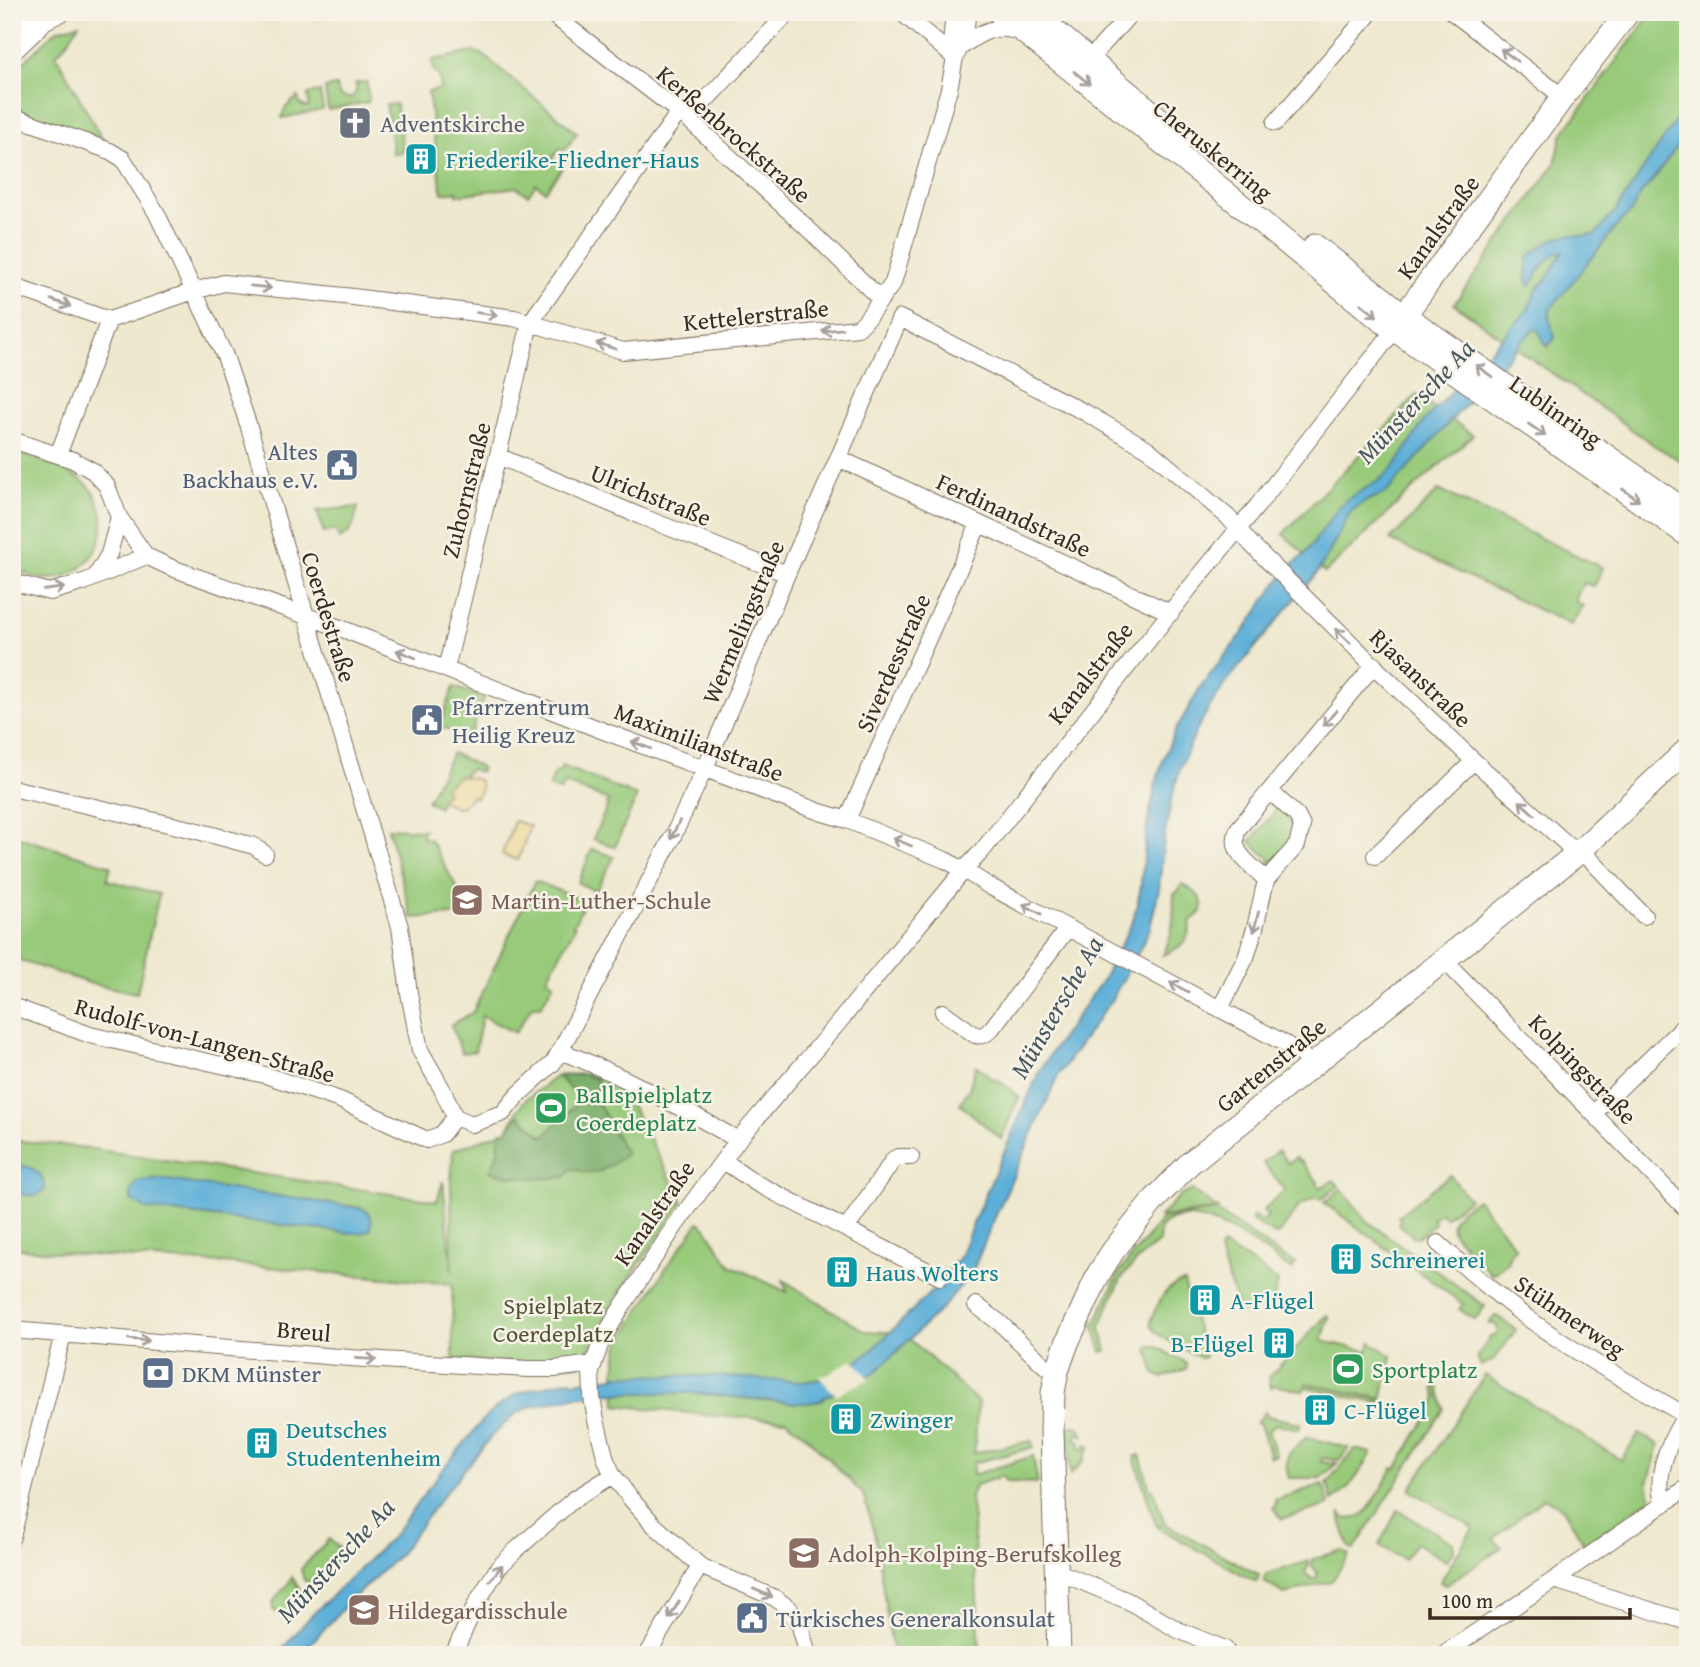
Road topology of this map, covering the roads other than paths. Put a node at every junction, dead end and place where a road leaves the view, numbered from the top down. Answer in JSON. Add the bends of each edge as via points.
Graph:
{"nodes":[{"id":1,"x":64,"y":12,"type":"edge"},
{"id":2,"x":549,"y":12,"type":"edge"},
{"id":3,"x":789,"y":12,"type":"edge"},
{"id":4,"x":901,"y":12,"type":"edge"},
{"id":5,"x":954,"y":12,"type":"edge"},
{"id":6,"x":968,"y":12,"type":"edge"},
{"id":7,"x":999,"y":12,"type":"edge"},
{"id":8,"x":1032,"y":12,"type":"edge"},
{"id":9,"x":1132,"y":12,"type":"edge"},
{"id":10,"x":1371,"y":12,"type":"edge"},
{"id":11,"x":1452,"y":12,"type":"edge"},
{"id":12,"x":1629,"y":12,"type":"edge"},
{"id":13,"x":35,"y":17,"type":"edge"},
{"id":14,"x":1029,"y":36,"type":"junction"},
{"id":15,"x":12,"y":48,"type":"edge"},
{"id":16,"x":958,"y":53,"type":"junction"},
{"id":17,"x":1088,"y":61,"type":"junction"},
{"id":18,"x":1563,"y":97,"type":"junction"},
{"id":19,"x":12,"y":116,"type":"edge"},
{"id":20,"x":684,"y":116,"type":"junction"},
{"id":21,"x":1275,"y":123,"type":"dead end"},
{"id":22,"x":12,"y":286,"type":"edge"},
{"id":23,"x":194,"y":291,"type":"junction"},
{"id":24,"x":884,"y":295,"type":"junction"},
{"id":25,"x":900,"y":318,"type":"junction"},
{"id":26,"x":109,"y":320,"type":"junction"},
{"id":27,"x":530,"y":323,"type":"junction"},
{"id":28,"x":1400,"y":323,"type":"junction"},
{"id":29,"x":1505,"y":396,"type":"junction"},
{"id":30,"x":12,"y":440,"type":"edge"},
{"id":31,"x":58,"y":455,"type":"junction"},
{"id":32,"x":498,"y":456,"type":"junction"},
{"id":33,"x":838,"y":458,"type":"junction"},
{"id":34,"x":1688,"y":513,"type":"edge"},
{"id":35,"x":119,"y":517,"type":"junction"},
{"id":36,"x":979,"y":524,"type":"junction"},
{"id":37,"x":1238,"y":529,"type":"junction"},
{"id":38,"x":1688,"y":535,"type":"edge"},
{"id":39,"x":146,"y":556,"type":"junction"},
{"id":40,"x":787,"y":574,"type":"junction"},
{"id":41,"x":96,"y":576,"type":"junction"},
{"id":42,"x":12,"y":582,"type":"edge"},
{"id":43,"x":1171,"y":613,"type":"junction"},
{"id":44,"x":306,"y":616,"type":"junction"},
{"id":45,"x":1374,"y":665,"type":"junction"},
{"id":46,"x":446,"y":669,"type":"junction"},
{"id":47,"x":1688,"y":749,"type":"edge"},
{"id":48,"x":1474,"y":761,"type":"junction"},
{"id":49,"x":705,"y":768,"type":"junction"},
{"id":50,"x":12,"y":788,"type":"edge"},
{"id":51,"x":1270,"y":792,"type":"junction"},
{"id":52,"x":848,"y":820,"type":"junction"},
{"id":53,"x":1579,"y":852,"type":"junction"},
{"id":54,"x":265,"y":854,"type":"dead end"},
{"id":55,"x":1375,"y":856,"type":"dead end"},
{"id":56,"x":964,"y":870,"type":"junction"},
{"id":57,"x":1266,"y":880,"type":"junction"},
{"id":58,"x":1644,"y":916,"type":"dead end"},
{"id":59,"x":1068,"y":928,"type":"junction"},
{"id":60,"x":1444,"y":960,"type":"junction"},
{"id":61,"x":12,"y":1006,"type":"edge"},
{"id":62,"x":1220,"y":1009,"type":"junction"},
{"id":63,"x":943,"y":1012,"type":"dead end"},
{"id":64,"x":1688,"y":1022,"type":"edge"},
{"id":65,"x":560,"y":1051,"type":"junction"},
{"id":66,"x":1311,"y":1067,"type":"junction"},
{"id":67,"x":1594,"y":1113,"type":"junction"},
{"id":68,"x":455,"y":1117,"type":"junction"},
{"id":69,"x":738,"y":1140,"type":"junction"},
{"id":70,"x":911,"y":1157,"type":"dead end"},
{"id":71,"x":724,"y":1161,"type":"junction"},
{"id":72,"x":1688,"y":1211,"type":"edge"},
{"id":73,"x":846,"y":1228,"type":"junction"},
{"id":74,"x":1438,"y":1243,"type":"dead end"},
{"id":75,"x":940,"y":1277,"type":"dead end"},
{"id":76,"x":976,"y":1306,"type":"dead end"},
{"id":77,"x":12,"y":1330,"type":"edge"},
{"id":78,"x":63,"y":1334,"type":"junction"},
{"id":79,"x":592,"y":1371,"type":"junction"},
{"id":80,"x":1057,"y":1371,"type":"junction"},
{"id":81,"x":1686,"y":1413,"type":"edge"},
{"id":82,"x":613,"y":1475,"type":"junction"},
{"id":83,"x":1688,"y":1487,"type":"edge"},
{"id":84,"x":1664,"y":1504,"type":"junction"},
{"id":85,"x":12,"y":1536,"type":"edge"},
{"id":86,"x":700,"y":1566,"type":"junction"},
{"id":87,"x":1057,"y":1575,"type":"junction"},
{"id":88,"x":1554,"y":1580,"type":"junction"},
{"id":89,"x":1688,"y":1622,"type":"edge"},
{"id":90,"x":453,"y":1655,"type":"edge"},
{"id":91,"x":647,"y":1655,"type":"edge"},
{"id":92,"x":808,"y":1655,"type":"edge"},
{"id":93,"x":1059,"y":1655,"type":"edge"},
{"id":94,"x":1228,"y":1655,"type":"edge"},
{"id":95,"x":1442,"y":1655,"type":"edge"}],
"edges":[{"from":1,"to":13,"type":"street"},
{"from":2,"to":20,"type":"street","name":"Kerßenbrockstraße"},
{"from":3,"to":20,"type":"street"},
{"from":4,"to":16,"type":"street"},
{"from":5,"to":16,"type":"street","via":[[951,44]]},
{"from":6,"to":16,"type":"street"},
{"from":7,"to":14,"type":"main road","name":"Cheruskerring"},
{"from":8,"to":17,"type":"main road","name":"Cheruskerring"},
{"from":9,"to":17,"type":"street"},
{"from":10,"to":21,"type":"street"},
{"from":18,"to":11,"type":"street","one_way":true},
{"from":12,"to":18,"type":"main road","name":"Kanalstraße"},
{"from":13,"to":15,"type":"main road"},
{"from":14,"to":16,"type":"street","via":[[994,29]]},
{"from":14,"to":28,"type":"main road","name":"Cheruskerring","one_way":true},
{"from":16,"to":24,"type":"street","name":"Kettelerstraße","via":[[893,283]]},
{"from":17,"to":28,"type":"main road","name":"Cheruskerring"},
{"from":18,"to":28,"type":"main road","name":"Kanalstraße"},
{"from":19,"to":23,"type":"street","name":"Coerdestraße","via":[[110,150],[123,159],[150,200]]},
{"from":20,"to":24,"type":"street","name":"Kerßenbrockstraße","via":[[875,294]]},
{"from":20,"to":27,"type":"street"},
{"from":22,"to":26,"type":"street","one_way":true},
{"from":23,"to":26,"type":"street","name":"Kettelerstraße"},
{"from":23,"to":27,"type":"street","name":"Kettelerstraße","one_way":true,"via":[[224,283]]},
{"from":23,"to":44,"type":"street","name":"Coerdestraße","via":[[225,356]]},
{"from":24,"to":25,"type":"street","via":[[897,307]]},
{"from":24,"to":27,"type":"street","name":"Kettelerstraße","one_way":true,"via":[[858,328],[624,351]]},
{"from":25,"to":33,"type":"street","name":"Wermelingstraße"},
{"from":25,"to":37,"type":"street","via":[[1147,449]]},
{"from":26,"to":31,"type":"street"},
{"from":27,"to":32,"type":"street","name":"Zuhornstraße"},
{"from":28,"to":29,"type":"main road","name":"Lublinring"},
{"from":28,"to":37,"type":"street","name":"Kanalstraße"},
{"from":29,"to":34,"type":"main road","name":"Lublinring"},
{"from":29,"to":38,"type":"main road","name":"Lublinring","one_way":true},
{"from":30,"to":31,"type":"street"},
{"from":31,"to":35,"type":"street","via":[[93,471],[107,486]]},
{"from":32,"to":40,"type":"street","name":"Ulrichstraße"},
{"from":32,"to":46,"type":"street","name":"Zuhornstraße"},
{"from":33,"to":36,"type":"street","name":"Ferdinandstraße"},
{"from":33,"to":40,"type":"street","name":"Wermelingstraße"},
{"from":35,"to":39,"type":"street"},
{"from":35,"to":41,"type":"street","via":[[109,554]]},
{"from":36,"to":43,"type":"street","name":"Ferdinandstraße"},
{"from":36,"to":52,"type":"street","name":"Siverdesstraße"},
{"from":37,"to":43,"type":"street","name":"Kanalstraße"},
{"from":45,"to":37,"type":"street","name":"Rjasanstraße","one_way":true},
{"from":39,"to":41,"type":"street"},
{"from":39,"to":44,"type":"street","name":"Maximilianstraße"},
{"from":40,"to":49,"type":"street","name":"Wermelingstraße"},
{"from":42,"to":41,"type":"street","one_way":true,"via":[[50,592]]},
{"from":43,"to":56,"type":"street","name":"Kanalstraße"},
{"from":46,"to":44,"type":"street","name":"Maximilianstraße","one_way":true},
{"from":44,"to":68,"type":"street","name":"Coerdestraße","via":[[400,927],[421,1050]]},
{"from":45,"to":48,"type":"street","name":"Rjasanstraße"},
{"from":45,"to":51,"type":"street","one_way":true},
{"from":49,"to":46,"type":"street","name":"Maximilianstraße","one_way":true},
{"from":47,"to":53,"type":"main road","name":"Gartenstraße"},
{"from":53,"to":48,"type":"street","name":"Rjasanstraße","one_way":true},
{"from":48,"to":55,"type":"street"},
{"from":49,"to":52,"type":"street","name":"Maximilianstraße"},
{"from":49,"to":65,"type":"street","name":"Wermelingstraße","one_way":true},
{"from":50,"to":54,"type":"street","via":[[190,828],[254,846]]},
{"from":51,"to":57,"type":"street","via":[[1238,830],[1234,842]]},
{"from":51,"to":57,"type":"street","via":[[1302,826],[1297,845]]},
{"from":56,"to":52,"type":"street","name":"Maximilianstraße","one_way":true},
{"from":53,"to":58,"type":"street"},
{"from":53,"to":60,"type":"main road","name":"Gartenstraße"},
{"from":59,"to":56,"type":"street","name":"Maximilianstraße","one_way":true},
{"from":56,"to":69,"type":"street","name":"Kanalstraße"},
{"from":57,"to":62,"type":"street","one_way":true,"via":[[1246,957]]},
{"from":62,"to":59,"type":"street","name":"Maximilianstraße","one_way":true},
{"from":59,"to":63,"type":"street","via":[[987,1034],[975,1035]]},
{"from":60,"to":66,"type":"main road","name":"Gartenstraße"},
{"from":60,"to":67,"type":"street","name":"Kolpingstraße"},
{"from":61,"to":68,"type":"street","name":"Rudolf-von-Langen-Straße","via":[[90,1035],[265,1075],[340,1100],[428,1140],[442,1134]]},
{"from":62,"to":66,"type":"street","name":"Maximilianstraße","via":[[1282,1042]]},
{"from":64,"to":67,"type":"street"},
{"from":65,"to":68,"type":"street","name":"Wermelingstraße","via":[[503,1113],[472,1124]]},
{"from":65,"to":69,"type":"street","via":[[653,1092]]},
{"from":66,"to":80,"type":"main road","name":"Gartenstraße","via":[[1190,1163],[1154,1200],[1099,1273]]},
{"from":67,"to":72,"type":"street","name":"Kolpingstraße"},
{"from":69,"to":71,"type":"street","name":"Kanalstraße"},
{"from":70,"to":73,"type":"street","via":[[894,1159]]},
{"from":71,"to":73,"type":"street","via":[[756,1183]]},
{"from":71,"to":79,"type":"street","name":"Kanalstraße","via":[[626,1299],[605,1334]]},
{"from":73,"to":75,"type":"street"},
{"from":74,"to":81,"type":"street","name":"Stühmerweg","via":[[1530,1320]]},
{"from":76,"to":80,"type":"street"},
{"from":77,"to":78,"type":"street","name":"Breul"},
{"from":78,"to":79,"type":"street","name":"Breul","one_way":true,"via":[[349,1358]]},
{"from":78,"to":85,"type":"street"},
{"from":79,"to":82,"type":"street","via":[[600,1439]]},
{"from":80,"to":87,"type":"main road","name":"Gartenstraße","via":[[1052,1417]]},
{"from":81,"to":84,"type":"street","via":[[1662,1469]]},
{"from":82,"to":86,"type":"street","via":[[654,1525]]},
{"from":90,"to":82,"type":"street","one_way":true,"via":[[498,1569],[573,1500]]},
{"from":83,"to":84,"type":"street"},
{"from":84,"to":88,"type":"street"},
{"from":86,"to":91,"type":"street","one_way":true},
{"from":86,"to":92,"type":"street","one_way":true,"via":[[790,1609]]},
{"from":87,"to":93,"type":"main road","name":"Gartenstraße"},
{"from":87,"to":94,"type":"street","via":[[1128,1601],[1178,1630],[1226,1649]]},
{"from":88,"to":89,"type":"street"},
{"from":88,"to":95,"type":"street"}]}
